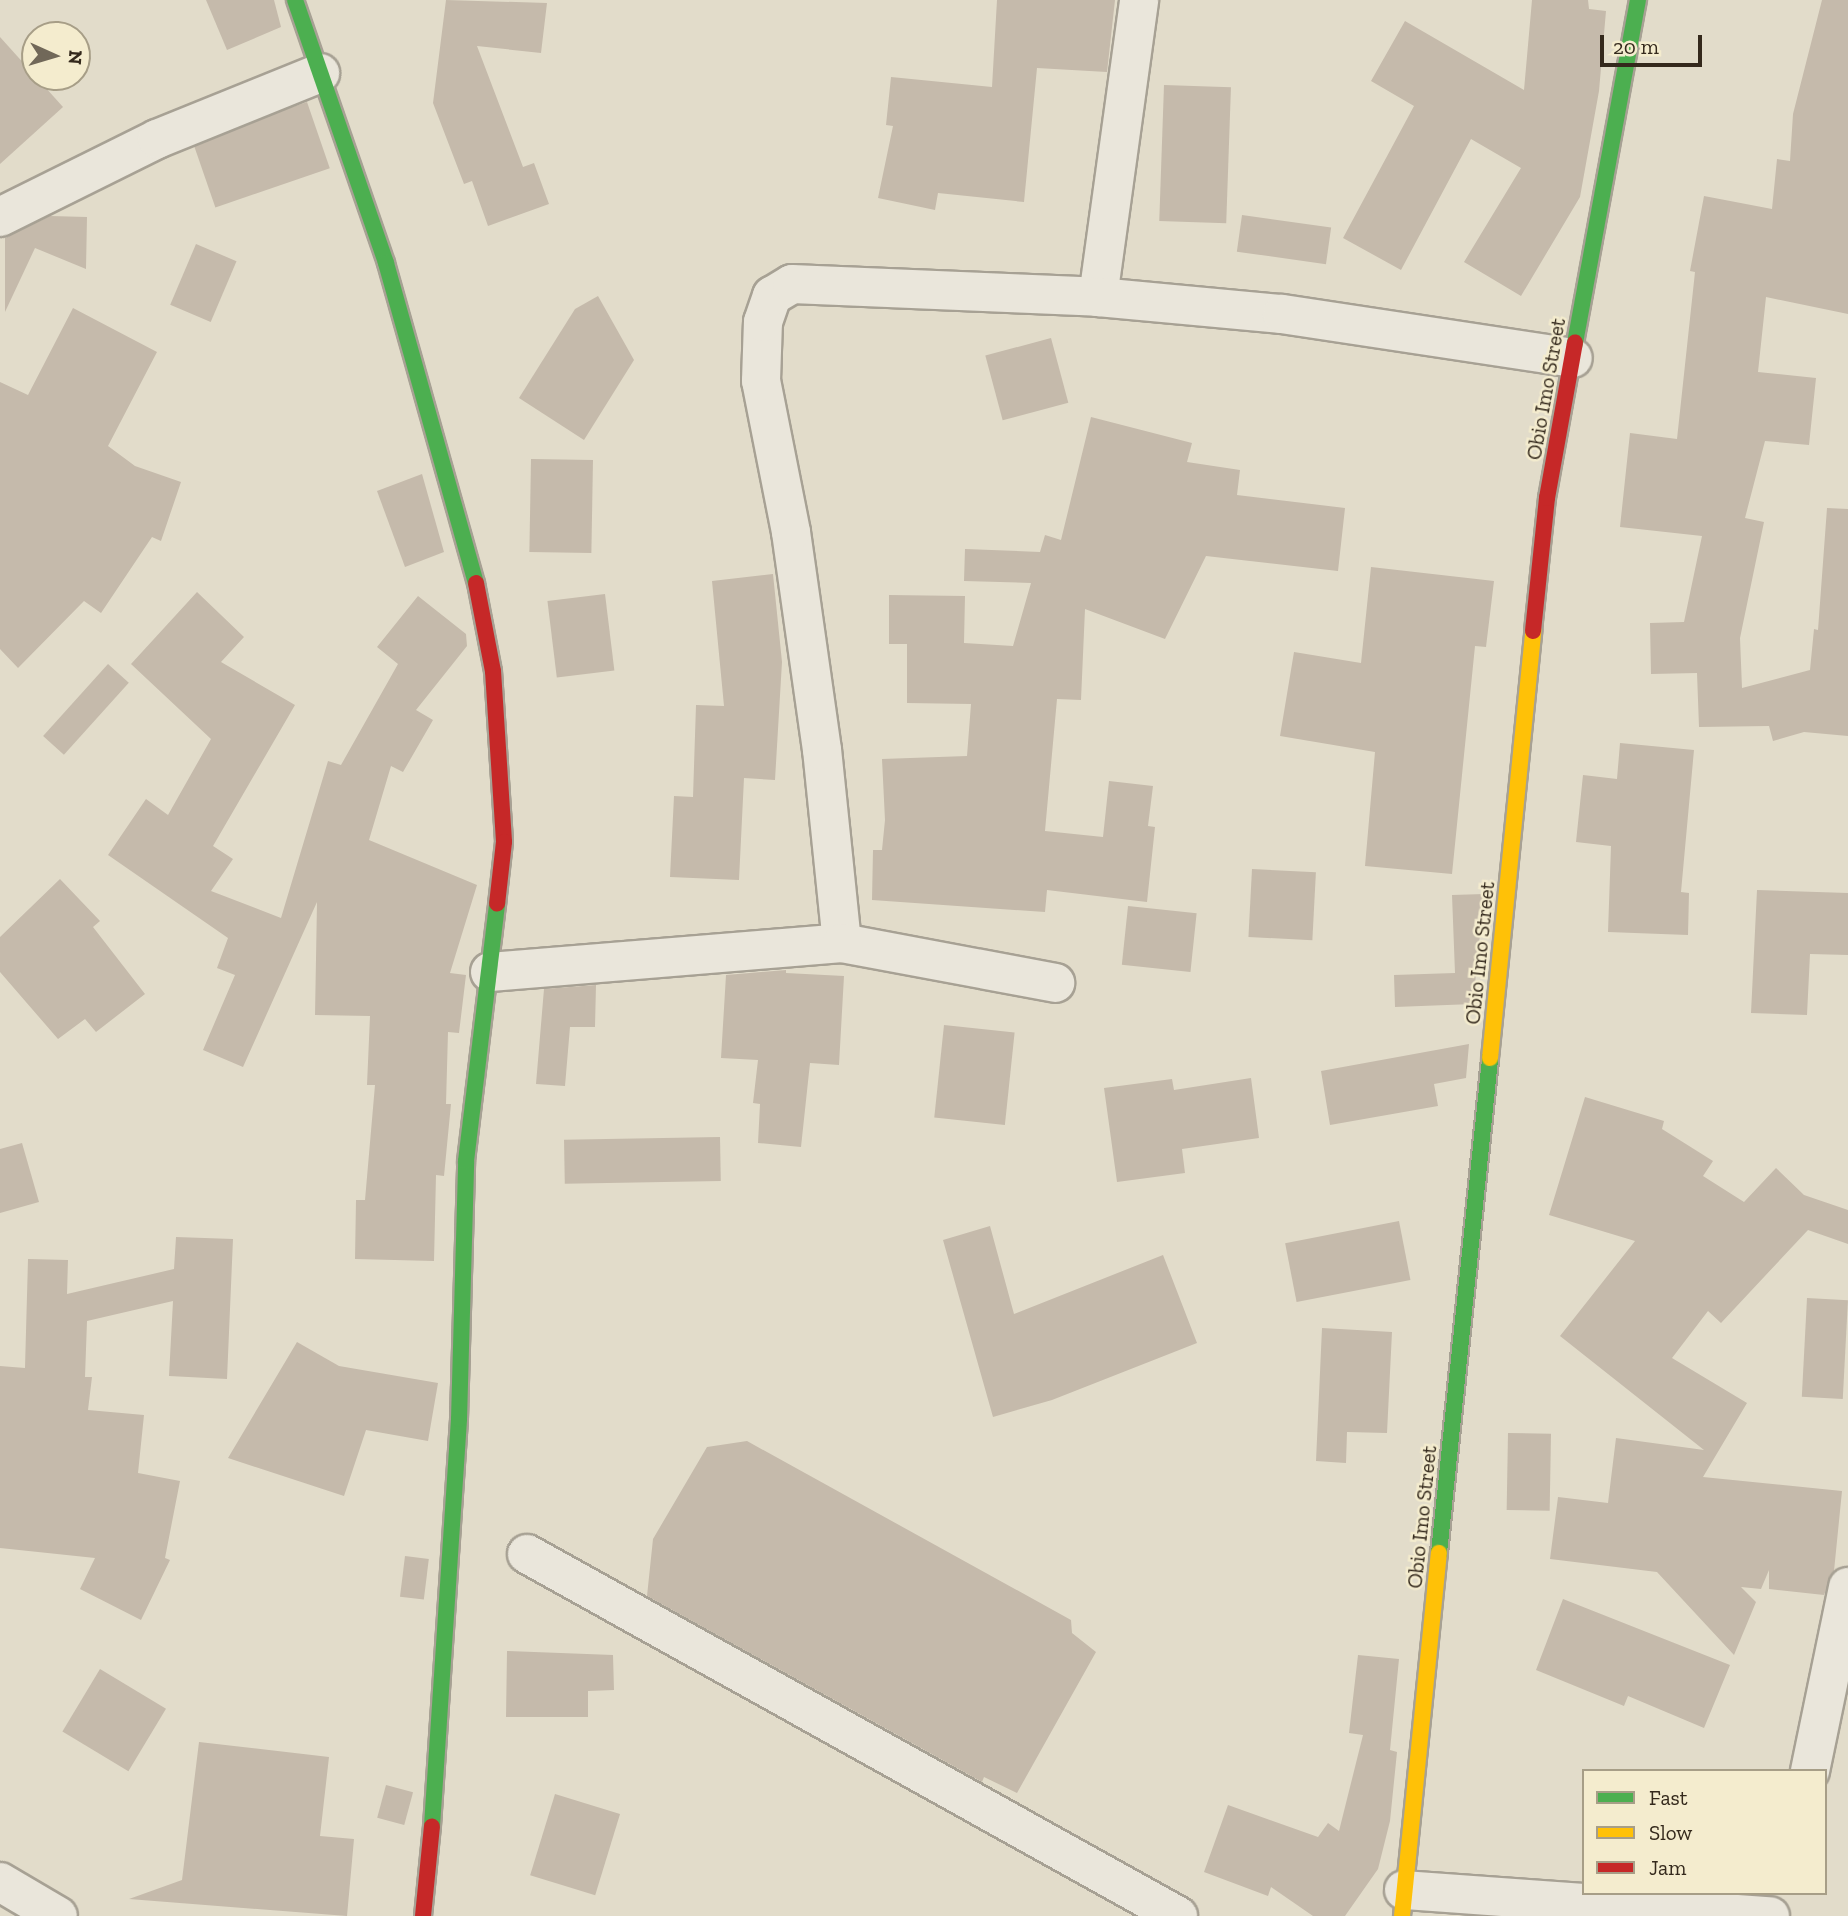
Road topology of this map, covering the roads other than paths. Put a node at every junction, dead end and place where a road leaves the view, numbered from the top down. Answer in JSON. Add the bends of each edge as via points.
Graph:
{"nodes":[{"id":1,"x":295,"y":0,"type":"edge"},
{"id":2,"x":1139,"y":0,"type":"edge"},
{"id":3,"x":1638,"y":0,"type":"edge"},
{"id":4,"x":320,"y":74,"type":"junction"},
{"id":5,"x":0,"y":217,"type":"edge"},
{"id":6,"x":1098,"y":297,"type":"junction"},
{"id":7,"x":1573,"y":358,"type":"junction"},
{"id":8,"x":842,"y":943,"type":"junction"},
{"id":9,"x":490,"y":972,"type":"junction"},
{"id":10,"x":1055,"y":983,"type":"dead end"},
{"id":11,"x":527,"y":1554,"type":"dead end"},
{"id":12,"x":1848,"y":1587,"type":"edge"},
{"id":13,"x":1810,"y":1769,"type":"edge"},
{"id":14,"x":0,"y":1882,"type":"edge"},
{"id":15,"x":1785,"y":1895,"type":"edge"},
{"id":16,"x":1403,"y":1903,"type":"edge"},
{"id":17,"x":58,"y":1916,"type":"edge"},
{"id":18,"x":423,"y":1916,"type":"edge"},
{"id":19,"x":1178,"y":1916,"type":"edge"},
{"id":20,"x":1770,"y":1916,"type":"edge"},
{"id":21,"x":1780,"y":1916,"type":"edge"}],
"edges":[{"from":1,"to":4,"type":"street"},
{"from":2,"to":6,"type":"street"},
{"from":3,"to":7,"type":"street","name":"Obio Imo Street"},
{"from":4,"to":5,"type":"street","via":[[157,139]]},
{"from":4,"to":9,"type":"street","via":[[386,263],[485,615],[504,842]]},
{"from":6,"to":7,"type":"street","via":[[1282,314]]},
{"from":6,"to":8,"type":"street","via":[[792,285],[772,296],[763,322],[761,381],[791,532],[822,750]]},
{"from":7,"to":16,"type":"street","name":"Obio Imo Street","via":[[1547,498]]},
{"from":8,"to":9,"type":"street"},
{"from":8,"to":10,"type":"street"},
{"from":9,"to":18,"type":"street","via":[[466,1161],[459,1419],[438,1767]]},
{"from":11,"to":19,"type":"street"},
{"from":12,"to":13,"type":"street"},
{"from":14,"to":17,"type":"street"},
{"from":15,"to":21,"type":"street"},
{"from":16,"to":20,"type":"street"}]}
